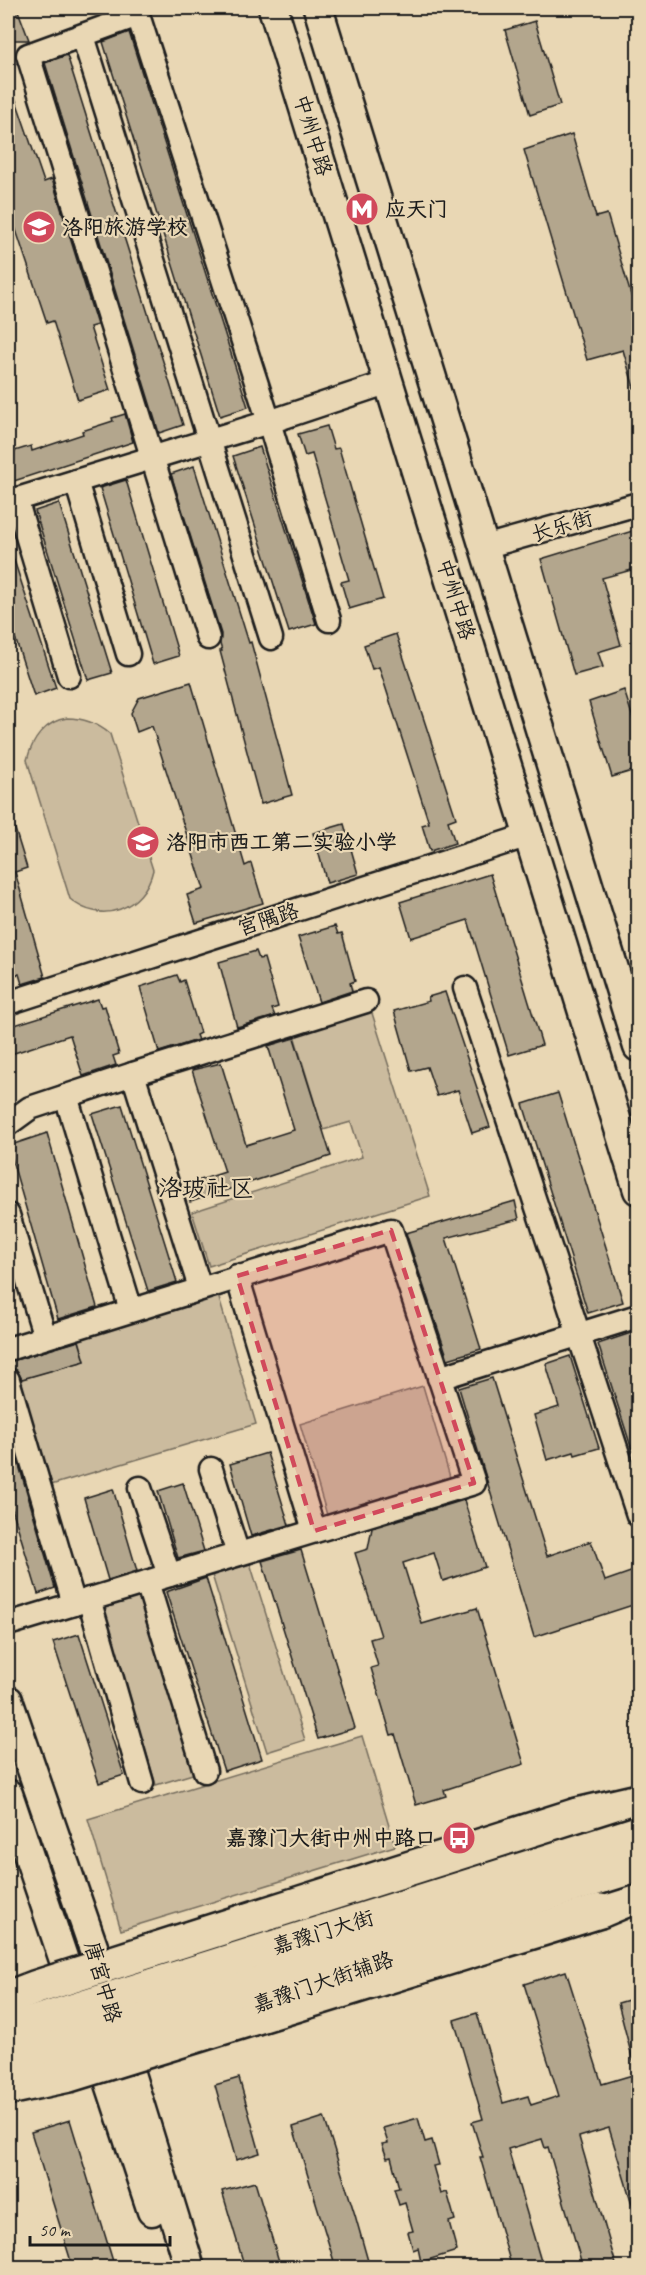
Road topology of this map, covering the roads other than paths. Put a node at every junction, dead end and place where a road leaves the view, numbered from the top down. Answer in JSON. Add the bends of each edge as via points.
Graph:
{"nodes":[{"id":1,"x":273,"y":8,"type":"edge"},
{"id":2,"x":318,"y":8,"type":"edge"},
{"id":3,"x":83,"y":36,"type":"junction"},
{"id":4,"x":389,"y":382,"type":"junction"},
{"id":5,"x":269,"y":422,"type":"junction"},
{"id":6,"x":208,"y":440,"type":"junction"},
{"id":7,"x":153,"y":457,"type":"junction"},
{"id":8,"x":76,"y":481,"type":"junction"},
{"id":9,"x":12,"y":500,"type":"edge"},
{"id":10,"x":639,"y":504,"type":"edge"},
{"id":11,"x":484,"y":547,"type":"junction"},
{"id":12,"x":329,"y":620,"type":"dead end"},
{"id":13,"x":208,"y":638,"type":"dead end"},
{"id":14,"x":271,"y":638,"type":"dead end"},
{"id":15,"x":128,"y":654,"type":"dead end"},
{"id":16,"x":69,"y":676,"type":"dead end"},
{"id":17,"x":529,"y":835,"type":"junction"},
{"id":18,"x":465,"y":988,"type":"dead end"},
{"id":19,"x":366,"y":1001,"type":"dead end"},
{"id":20,"x":8,"y":1003,"type":"edge"},
{"id":21,"x":639,"y":1047,"type":"edge"},
{"id":22,"x":133,"y":1074,"type":"junction"},
{"id":23,"x":66,"y":1096,"type":"junction"},
{"id":24,"x":8,"y":1124,"type":"edge"},
{"id":25,"x":639,"y":1191,"type":"edge"},
{"id":26,"x":8,"y":1215,"type":"edge"},
{"id":27,"x":237,"y":1276,"type":"junction"},
{"id":28,"x":200,"y":1288,"type":"junction"},
{"id":29,"x":131,"y":1310,"type":"junction"},
{"id":30,"x":639,"y":1316,"type":"edge"},
{"id":31,"x":579,"y":1334,"type":"junction"},
{"id":32,"x":45,"y":1337,"type":"junction"},
{"id":33,"x":8,"y":1349,"type":"edge"},
{"id":34,"x":439,"y":1378,"type":"junction"},
{"id":35,"x":8,"y":1380,"type":"edge"},
{"id":36,"x":211,"y":1469,"type":"dead end"},
{"id":37,"x":140,"y":1488,"type":"dead end"},
{"id":38,"x":639,"y":1515,"type":"edge"},
{"id":39,"x":314,"y":1531,"type":"junction"},
{"id":40,"x":237,"y":1554,"type":"junction"},
{"id":41,"x":169,"y":1575,"type":"junction"},
{"id":42,"x":147,"y":1582,"type":"junction"},
{"id":43,"x":81,"y":1601,"type":"junction"},
{"id":44,"x":8,"y":1624,"type":"edge"},
{"id":45,"x":8,"y":1700,"type":"edge"},
{"id":46,"x":205,"y":1771,"type":"dead end"},
{"id":47,"x":142,"y":1782,"type":"dead end"},
{"id":48,"x":8,"y":1794,"type":"edge"},
{"id":49,"x":639,"y":1801,"type":"edge"},
{"id":50,"x":639,"y":1811,"type":"edge"},
{"id":51,"x":639,"y":1833,"type":"edge"},
{"id":52,"x":639,"y":1865,"type":"edge"},
{"id":53,"x":639,"y":1878,"type":"edge"},
{"id":54,"x":639,"y":1895,"type":"edge"},
{"id":55,"x":105,"y":1978,"type":"junction"},
{"id":56,"x":73,"y":1989,"type":"junction"},
{"id":57,"x":8,"y":1998,"type":"edge"},
{"id":58,"x":8,"y":2010,"type":"edge"},
{"id":59,"x":8,"y":2031,"type":"edge"},
{"id":60,"x":111,"y":2051,"type":"junction"},
{"id":61,"x":8,"y":2063,"type":"edge"},
{"id":62,"x":8,"y":2084,"type":"edge"},
{"id":63,"x":8,"y":2088,"type":"edge"},
{"id":64,"x":170,"y":2268,"type":"edge"},
{"id":65,"x":190,"y":2268,"type":"edge"}],
"edges":[{"from":1,"to":4,"type":"main road","name":"中州中路"},
{"from":2,"to":11,"type":"main road","name":"中州中路"},
{"from":3,"to":5,"type":"street","via":[[138,15]]},
{"from":3,"to":6,"type":"street"},
{"from":3,"to":7,"type":"street","via":[[28,55]]},
{"from":4,"to":5,"type":"street"},
{"from":4,"to":17,"type":"main road","name":"中州中路"},
{"from":5,"to":6,"type":"street"},
{"from":5,"to":12,"type":"street"},
{"from":6,"to":7,"type":"street"},
{"from":6,"to":14,"type":"street"},
{"from":7,"to":8,"type":"street"},
{"from":7,"to":13,"type":"street"},
{"from":8,"to":9,"type":"street"},
{"from":8,"to":15,"type":"street"},
{"from":9,"to":16,"type":"street"},
{"from":10,"to":11,"type":"street","name":"长乐街"},
{"from":11,"to":21,"type":"main road","name":"中州中路"},
{"from":17,"to":20,"type":"street","name":"宫隅路"},
{"from":17,"to":25,"type":"main road","name":"中州中路"},
{"from":18,"to":31,"type":"street"},
{"from":19,"to":22,"type":"street"},
{"from":22,"to":23,"type":"street"},
{"from":22,"to":28,"type":"street"},
{"from":23,"to":24,"type":"street","via":[[30,1108]]},
{"from":23,"to":29,"type":"street"},
{"from":26,"to":32,"type":"street"},
{"from":27,"to":28,"type":"street"},
{"from":27,"to":34,"type":"street","via":[[391,1230]]},
{"from":27,"to":39,"type":"street"},
{"from":28,"to":29,"type":"street"},
{"from":29,"to":32,"type":"street"},
{"from":30,"to":31,"type":"street"},
{"from":31,"to":34,"type":"street"},
{"from":31,"to":38,"type":"street"},
{"from":32,"to":33,"type":"street"},
{"from":34,"to":39,"type":"street","via":[[474,1483]]},
{"from":35,"to":43,"type":"street"},
{"from":36,"to":40,"type":"street"},
{"from":37,"to":41,"type":"street"},
{"from":39,"to":40,"type":"street"},
{"from":40,"to":41,"type":"street"},
{"from":41,"to":42,"type":"street"},
{"from":42,"to":43,"type":"street"},
{"from":42,"to":46,"type":"street"},
{"from":43,"to":44,"type":"street"},
{"from":43,"to":47,"type":"street"},
{"from":45,"to":55,"type":"main road","name":"唐宫中路"},
{"from":48,"to":56,"type":"main road","name":"唐宫中路"},
{"from":49,"to":57,"type":"highway","bridge":true,"via":[[577,1815]]},
{"from":50,"to":55,"type":"main road"},
{"from":51,"to":59,"type":"highway","name":"嘉豫门大街","bridge":true},
{"from":52,"to":61,"type":"highway","name":"嘉豫门大街","bridge":true},
{"from":53,"to":60,"type":"main road","name":"嘉豫门大街辅路"},
{"from":54,"to":63,"type":"highway","bridge":true,"via":[[600,1911],[69,2075]]},
{"from":55,"to":56,"type":"main road"},
{"from":55,"to":60,"type":"main road","name":"唐宫中路"},
{"from":56,"to":58,"type":"main road"},
{"from":56,"to":60,"type":"main road","name":"唐宫中路"},
{"from":60,"to":62,"type":"main road","name":"嘉豫门大街辅路"},
{"from":60,"to":64,"type":"main road","name":"唐宫中路"},
{"from":60,"to":65,"type":"main road","name":"唐宫中路"}]}
